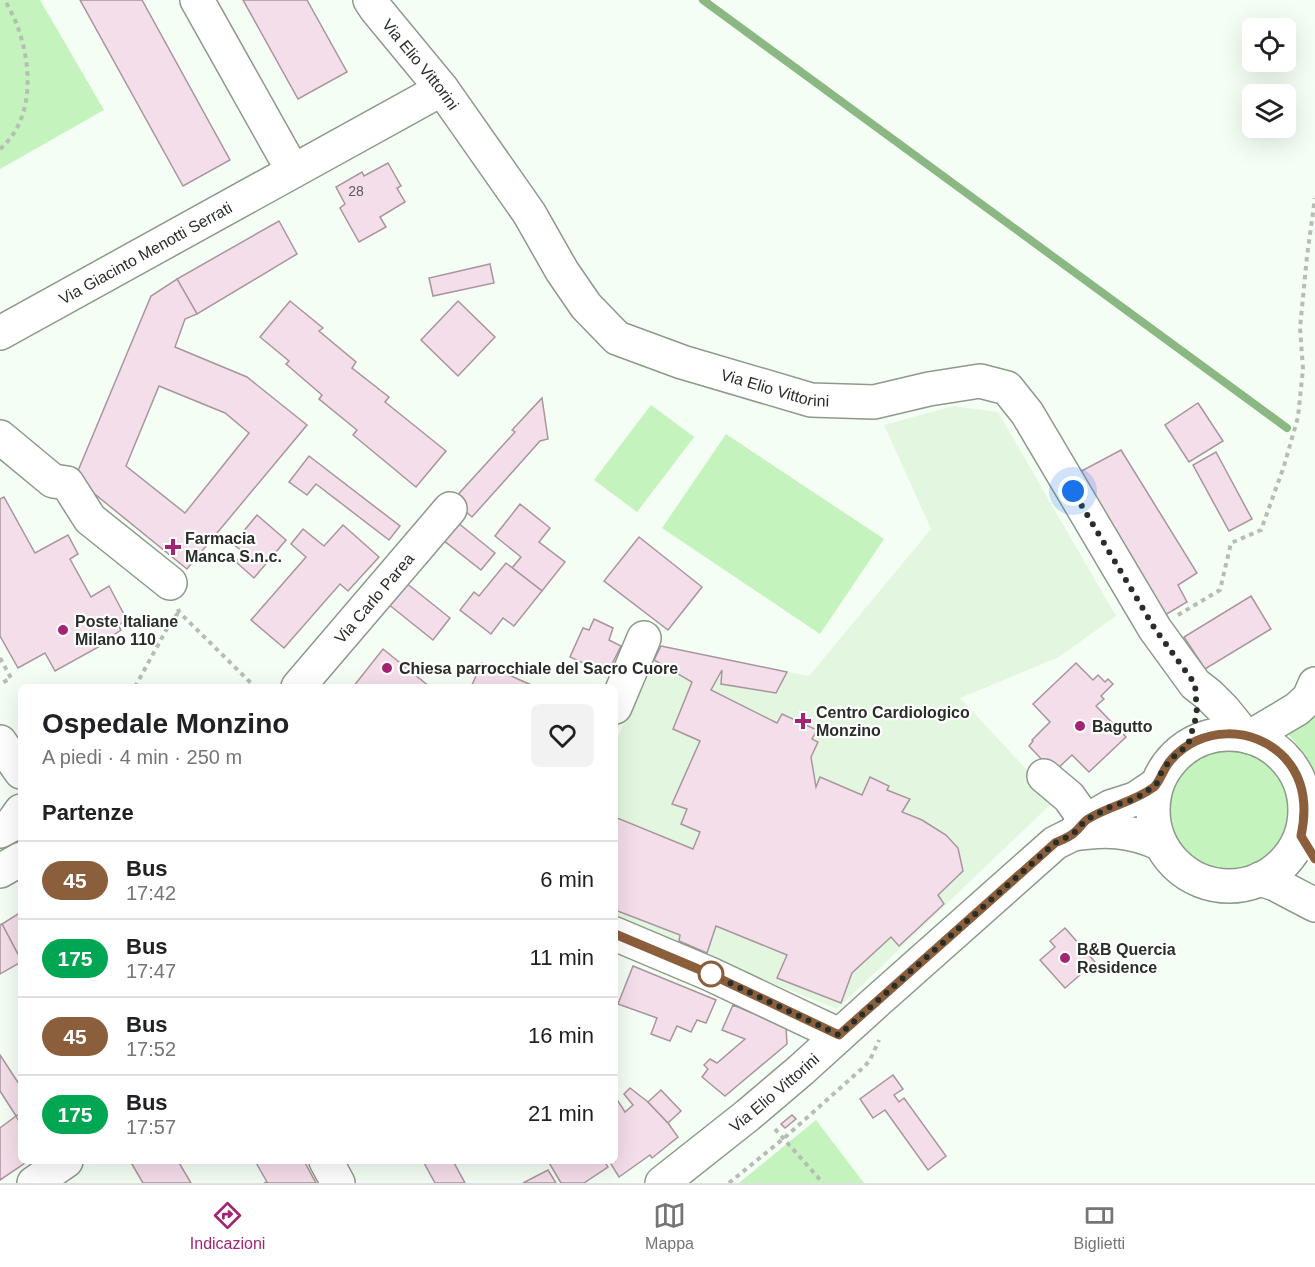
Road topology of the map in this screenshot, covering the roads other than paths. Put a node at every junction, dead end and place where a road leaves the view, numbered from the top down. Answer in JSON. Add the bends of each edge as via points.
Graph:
{"nodes":[{"id":1,"x":197,"y":0,"type":"edge"},
{"id":2,"x":370,"y":0,"type":"edge"},
{"id":3,"x":442,"y":89,"type":"junction"},
{"id":4,"x":293,"y":171,"type":"junction"},
{"id":5,"x":0,"y":333,"type":"edge"},
{"id":6,"x":0,"y":437,"type":"edge"},
{"id":7,"x":450,"y":509,"type":"dead end"},
{"id":8,"x":174,"y":597,"type":"road end"},
{"id":9,"x":644,"y":638,"type":"dead end"},
{"id":10,"x":301,"y":684,"type":"edge"},
{"id":11,"x":1195,"y":684,"type":"junction"},
{"id":12,"x":1315,"y":684,"type":"edge"},
{"id":13,"x":618,"y":699,"type":"edge"},
{"id":14,"x":1246,"y":736,"type":"junction"},
{"id":15,"x":0,"y":742,"type":"edge"},
{"id":16,"x":1188,"y":745,"type":"junction"},
{"id":17,"x":18,"y":768,"type":"edge"},
{"id":18,"x":1044,"y":776,"type":"dead end"},
{"id":19,"x":1156,"y":785,"type":"junction"},
{"id":20,"x":1079,"y":827,"type":"junction"},
{"id":21,"x":1160,"y":843,"type":"junction"},
{"id":22,"x":1308,"y":847,"type":"edge"},
{"id":23,"x":18,"y":861,"type":"edge"},
{"id":24,"x":0,"y":871,"type":"edge"},
{"id":25,"x":1260,"y":879,"type":"junction"},
{"id":26,"x":1315,"y":905,"type":"edge"},
{"id":27,"x":618,"y":935,"type":"edge"},
{"id":28,"x":839,"y":1035,"type":"junction"},
{"id":29,"x":62,"y":1164,"type":"edge"},
{"id":30,"x":328,"y":1164,"type":"edge"},
{"id":31,"x":34,"y":1183,"type":"edge"},
{"id":32,"x":338,"y":1183,"type":"edge"},
{"id":33,"x":663,"y":1183,"type":"edge"}],
"edges":[{"from":1,"to":4,"type":"main road"},
{"from":2,"to":3,"type":"main road","name":"Via Elio Vittorini"},
{"from":3,"to":4,"type":"main road","name":"Via Giacinto Menotti Serrati"},
{"from":3,"to":11,"type":"main road","name":"Via Elio Vittorini","via":[[529,213],[586,306],[617,339],[811,400],[874,402],[980,381],[1007,388],[1027,413],[1155,629]]},
{"from":4,"to":5,"type":"main road","name":"Via Giacinto Menotti Serrati"},
{"from":6,"to":8,"type":"main road","via":[[53,481],[67,483],[90,519]]},
{"from":7,"to":10,"type":"main road","name":"Via Carlo Parea"},
{"from":9,"to":13,"type":"main road"},
{"from":11,"to":14,"type":"main road","name":"Via Elio Vittorini"},
{"from":11,"to":16,"type":"main road","via":[[1197,714]]},
{"from":12,"to":14,"type":"main road","via":[[1309,698],[1297,709]]},
{"from":14,"to":16,"type":"main road","via":[[1224,733]]},
{"from":14,"to":22,"type":"main road","via":[[1280,753],[1298,777]]},
{"from":15,"to":17,"type":"main road"},
{"from":16,"to":19,"type":"main road","via":[[1171,759]]},
{"from":18,"to":20,"type":"main road","via":[[1069,797]]},
{"from":19,"to":20,"type":"main road","name":"Via Elio Vittorini"},
{"from":19,"to":21,"type":"main road","via":[[1152,814]]},
{"from":20,"to":21,"type":"main road","name":"Via Elio Vittorini","via":[[1142,836]]},
{"from":20,"to":28,"type":"main road","name":"Via Elio Vittorini","via":[[1037,858]]},
{"from":21,"to":25,"type":"main road","via":[[1177,866],[1202,882],[1232,886]]},
{"from":22,"to":25,"type":"main road","via":[[1291,853],[1278,868]]},
{"from":23,"to":24,"type":"main road"},
{"from":25,"to":26,"type":"main road"},
{"from":27,"to":28,"type":"main road"},
{"from":28,"to":33,"type":"main road","name":"Via Elio Vittorini"},
{"from":29,"to":31,"type":"main road"},
{"from":30,"to":32,"type":"main road"}]}
